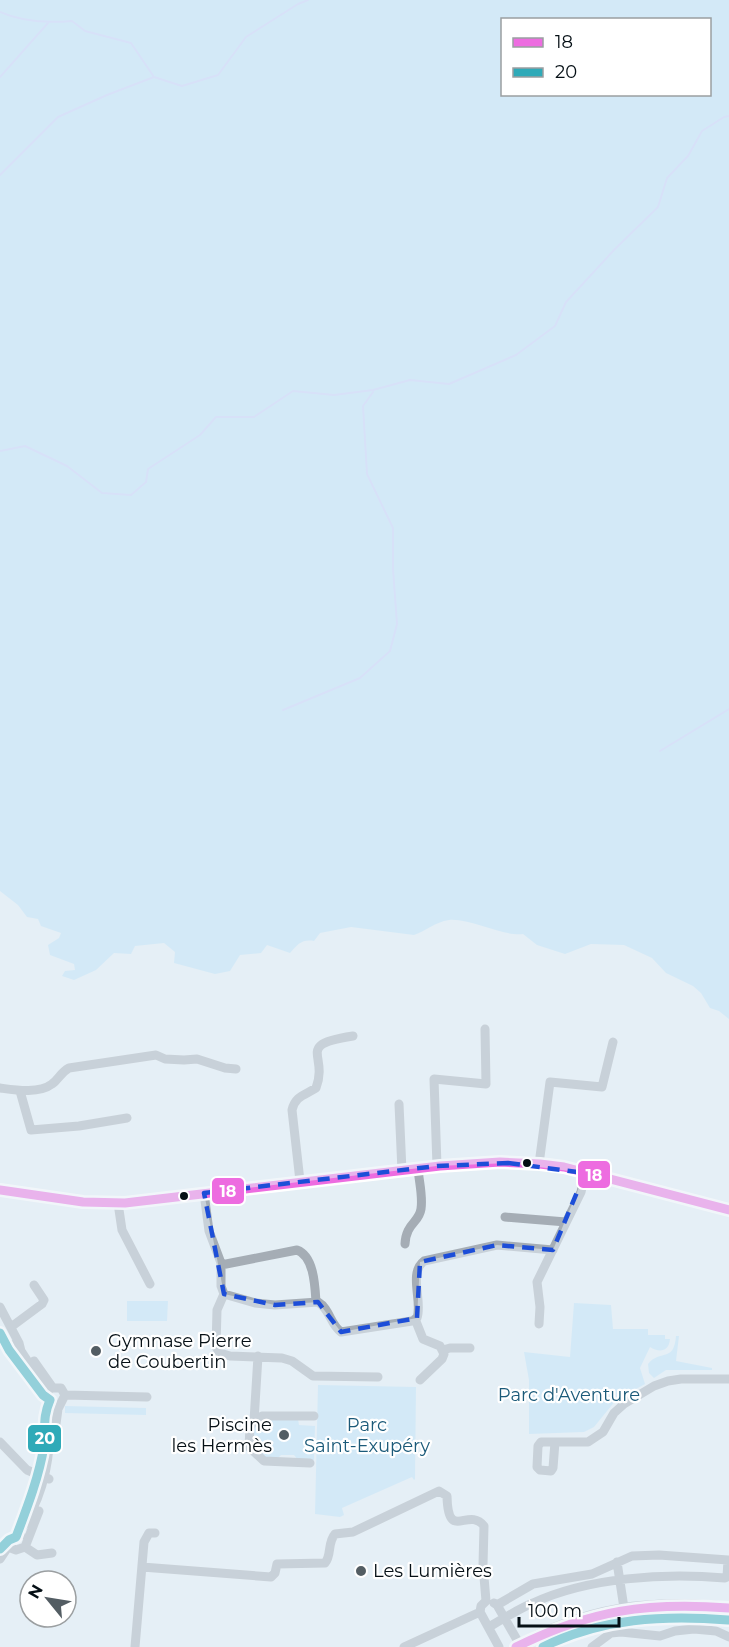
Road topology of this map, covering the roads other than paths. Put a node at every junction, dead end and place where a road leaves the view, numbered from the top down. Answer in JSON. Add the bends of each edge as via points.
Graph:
{"nodes":[{"id":1,"x":485,"y":1029,"type":"dead end"},
{"id":2,"x":353,"y":1036,"type":"dead end"},
{"id":3,"x":613,"y":1042,"type":"dead end"},
{"id":4,"x":236,"y":1069,"type":"dead end"},
{"id":5,"x":0,"y":1088,"type":"edge"},
{"id":6,"x":20,"y":1091,"type":"junction"},
{"id":7,"x":399,"y":1104,"type":"dead end"},
{"id":8,"x":127,"y":1118,"type":"dead end"},
{"id":9,"x":539,"y":1164,"type":"junction"},
{"id":10,"x":437,"y":1167,"type":"junction"},
{"id":11,"x":418,"y":1169,"type":"junction"},
{"id":12,"x":402,"y":1171,"type":"junction"},
{"id":13,"x":585,"y":1173,"type":"junction"},
{"id":14,"x":300,"y":1181,"type":"junction"},
{"id":15,"x":0,"y":1190,"type":"edge"},
{"id":16,"x":204,"y":1193,"type":"junction"},
{"id":17,"x":118,"y":1203,"type":"junction"},
{"id":18,"x":729,"y":1210,"type":"edge"},
{"id":19,"x":505,"y":1217,"type":"dead end"},
{"id":20,"x":566,"y":1222,"type":"junction"},
{"id":21,"x":405,"y":1244,"type":"dead end"},
{"id":22,"x":553,"y":1250,"type":"junction"},
{"id":23,"x":221,"y":1265,"type":"junction"},
{"id":24,"x":150,"y":1284,"type":"dead end"},
{"id":25,"x":33,"y":1285,"type":"dead end"},
{"id":26,"x":224,"y":1294,"type":"junction"},
{"id":27,"x":316,"y":1302,"type":"junction"},
{"id":28,"x":0,"y":1306,"type":"edge"},
{"id":29,"x":415,"y":1320,"type":"junction"},
{"id":30,"x":539,"y":1324,"type":"dead end"},
{"id":31,"x":11,"y":1327,"type":"junction"},
{"id":32,"x":0,"y":1335,"type":"edge"},
{"id":33,"x":19,"y":1343,"type":"junction"},
{"id":34,"x":470,"y":1348,"type":"dead end"},
{"id":35,"x":443,"y":1350,"type":"junction"},
{"id":36,"x":258,"y":1356,"type":"junction"},
{"id":37,"x":378,"y":1377,"type":"dead end"},
{"id":38,"x":729,"y":1379,"type":"edge"},
{"id":39,"x":420,"y":1380,"type":"dead end"},
{"id":40,"x":50,"y":1394,"type":"junction"},
{"id":41,"x":147,"y":1397,"type":"dead end"},
{"id":42,"x":62,"y":1399,"type":"junction"},
{"id":43,"x":314,"y":1416,"type":"dead end"},
{"id":44,"x":254,"y":1420,"type":"junction"},
{"id":45,"x":0,"y":1442,"type":"edge"},
{"id":46,"x":555,"y":1442,"type":"dead end"},
{"id":47,"x":310,"y":1463,"type":"dead end"},
{"id":48,"x":46,"y":1479,"type":"junction"},
{"id":49,"x":0,"y":1533,"type":"edge"},
{"id":50,"x":155,"y":1533,"type":"dead end"},
{"id":51,"x":17,"y":1543,"type":"junction"},
{"id":52,"x":52,"y":1553,"type":"dead end"},
{"id":53,"x":0,"y":1559,"type":"edge"},
{"id":54,"x":617,"y":1562,"type":"junction"},
{"id":55,"x":0,"y":1566,"type":"edge"},
{"id":56,"x":142,"y":1567,"type":"junction"},
{"id":57,"x":620,"y":1580,"type":"junction"},
{"id":58,"x":486,"y":1601,"type":"junction"},
{"id":59,"x":497,"y":1605,"type":"junction"},
{"id":60,"x":624,"y":1608,"type":"junction"},
{"id":61,"x":729,"y":1608,"type":"edge"},
{"id":62,"x":480,"y":1612,"type":"junction"},
{"id":63,"x":504,"y":1619,"type":"junction"},
{"id":64,"x":489,"y":1627,"type":"junction"},
{"id":65,"x":729,"y":1637,"type":"edge"},
{"id":66,"x":518,"y":1646,"type":"edge"},
{"id":67,"x":135,"y":1647,"type":"edge"},
{"id":68,"x":404,"y":1647,"type":"edge"},
{"id":69,"x":499,"y":1647,"type":"edge"},
{"id":70,"x":592,"y":1647,"type":"edge"}],
"edges":[{"from":1,"to":10,"type":"street","via":[[486,1084],[434,1079]]},
{"from":2,"to":14,"type":"street","via":[[320,1046],[316,1088],[293,1104]]},
{"from":3,"to":9,"type":"street","via":[[602,1087],[550,1082]]},
{"from":4,"to":6,"type":"street","via":[[197,1059],[165,1059],[156,1055],[69,1068],[47,1087]]},
{"from":5,"to":6,"type":"street"},
{"from":6,"to":8,"type":"street","via":[[31,1130]]},
{"from":7,"to":12,"type":"street"},
{"from":9,"to":10,"type":"street"},
{"from":9,"to":13,"type":"street"},
{"from":10,"to":11,"type":"street"},
{"from":11,"to":12,"type":"street"},
{"from":11,"to":21,"type":"street","via":[[421,1209],[408,1227]]},
{"from":12,"to":14,"type":"street"},
{"from":13,"to":18,"type":"street"},
{"from":13,"to":20,"type":"street","via":[[581,1192]]},
{"from":14,"to":16,"type":"street"},
{"from":15,"to":17,"type":"street"},
{"from":16,"to":17,"type":"street"},
{"from":16,"to":23,"type":"street","via":[[209,1231]]},
{"from":17,"to":24,"type":"street","via":[[122,1230]]},
{"from":19,"to":20,"type":"street"},
{"from":20,"to":22,"type":"street"},
{"from":22,"to":29,"type":"street","via":[[497,1245],[424,1261],[417,1273],[419,1312]]},
{"from":22,"to":30,"type":"street","via":[[537,1282]]},
{"from":23,"to":26,"type":"street"},
{"from":23,"to":27,"type":"street","via":[[301,1251],[313,1277]]},
{"from":25,"to":31,"type":"street","via":[[44,1300],[42,1304]]},
{"from":26,"to":27,"type":"street","via":[[275,1305]]},
{"from":26,"to":36,"type":"street","via":[[218,1310],[216,1347],[230,1356]]},
{"from":27,"to":29,"type":"street","via":[[324,1305],[341,1332]]},
{"from":28,"to":31,"type":"street"},
{"from":29,"to":35,"type":"street","via":[[423,1339]]},
{"from":31,"to":33,"type":"street"},
{"from":32,"to":33,"type":"street","via":[[9,1344]]},
{"from":33,"to":40,"type":"street"},
{"from":34,"to":35,"type":"street"},
{"from":35,"to":39,"type":"street","via":[[442,1359]]},
{"from":36,"to":37,"type":"street","via":[[292,1361],[313,1376]]},
{"from":36,"to":44,"type":"street"},
{"from":38,"to":46,"type":"street","via":[[681,1379],[654,1386],[619,1408],[596,1438],[588,1442]]},
{"from":40,"to":42,"type":"street","via":[[54,1404]]},
{"from":40,"to":42,"type":"street","via":[[61,1388]]},
{"from":40,"to":48,"type":"street","via":[[51,1446]]},
{"from":41,"to":42,"type":"street"},
{"from":42,"to":48,"type":"street","via":[[56,1416],[56,1446]]},
{"from":43,"to":44,"type":"street","via":[[262,1416]]},
{"from":44,"to":47,"type":"street","via":[[249,1447],[256,1455],[264,1461]]},
{"from":45,"to":48,"type":"street","via":[[27,1470]]},
{"from":48,"to":51,"type":"street"},
{"from":49,"to":51,"type":"street"},
{"from":50,"to":56,"type":"street","via":[[146,1537]]},
{"from":51,"to":52,"type":"street","via":[[37,1555]]},
{"from":51,"to":53,"type":"street"},
{"from":51,"to":55,"type":"street"},
{"from":54,"to":57,"type":"street"},
{"from":54,"to":57,"type":"street","via":[[632,1556],[659,1555],[728,1560],[725,1578],[661,1576]]},
{"from":54,"to":59,"type":"street","via":[[580,1578],[533,1584]]},
{"from":56,"to":58,"type":"street","via":[[269,1578],[277,1563],[325,1563],[335,1534],[352,1532],[439,1491],[447,1496],[450,1518],[476,1520],[484,1526]]},
{"from":56,"to":67,"type":"street"},
{"from":57,"to":60,"type":"street"},
{"from":57,"to":63,"type":"street","via":[[533,1602]]},
{"from":58,"to":59,"type":"street"},
{"from":58,"to":62,"type":"street"},
{"from":59,"to":63,"type":"street"},
{"from":60,"to":61,"type":"main road","via":[[670,1604]]},
{"from":60,"to":66,"type":"main road","via":[[580,1619]]},
{"from":62,"to":64,"type":"street"},
{"from":62,"to":68,"type":"street"},
{"from":63,"to":64,"type":"street"},
{"from":63,"to":66,"type":"street"},
{"from":64,"to":69,"type":"street"},
{"from":65,"to":70,"type":"street","via":[[694,1629],[660,1636],[621,1632]]}]}
